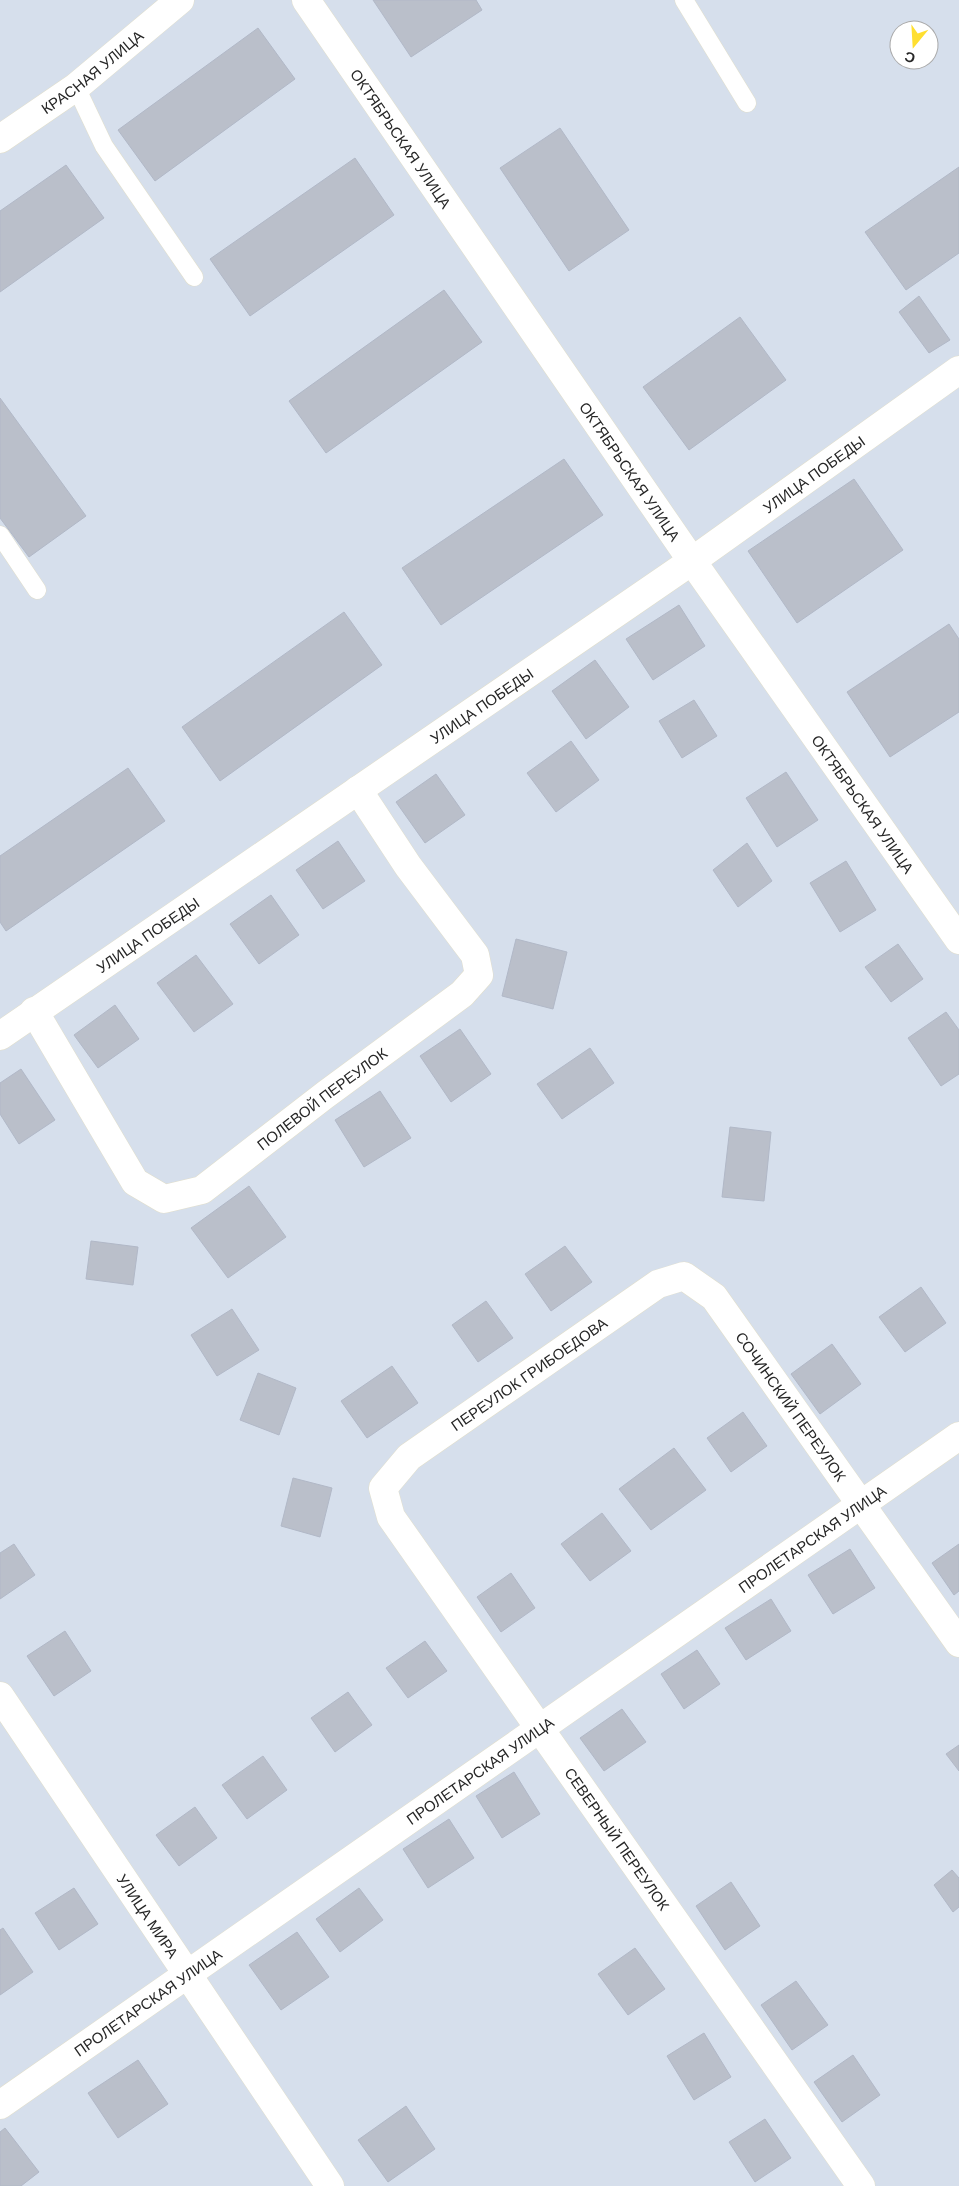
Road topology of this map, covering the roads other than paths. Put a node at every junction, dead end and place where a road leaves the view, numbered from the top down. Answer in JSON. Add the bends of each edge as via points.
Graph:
{"nodes":[{"id":1,"x":180,"y":0,"type":"edge"},
{"id":2,"x":306,"y":0,"type":"edge"},
{"id":3,"x":684,"y":0,"type":"edge"},
{"id":4,"x":76,"y":87,"type":"junction"},
{"id":5,"x":747,"y":103,"type":"dead end"},
{"id":6,"x":0,"y":139,"type":"edge"},
{"id":7,"x":194,"y":277,"type":"dead end"},
{"id":8,"x":959,"y":370,"type":"edge"},
{"id":9,"x":0,"y":535,"type":"edge"},
{"id":10,"x":692,"y":561,"type":"junction"},
{"id":11,"x":37,"y":590,"type":"dead end"},
{"id":12,"x":358,"y":790,"type":"junction"},
{"id":13,"x":959,"y":940,"type":"edge"},
{"id":14,"x":34,"y":1011,"type":"junction"},
{"id":15,"x":0,"y":1036,"type":"edge"},
{"id":16,"x":684,"y":1276,"type":"joint"},
{"id":17,"x":959,"y":1436,"type":"edge"},
{"id":18,"x":383,"y":1488,"type":"joint"},
{"id":19,"x":860,"y":1505,"type":"junction"},
{"id":20,"x":959,"y":1643,"type":"edge"},
{"id":21,"x":0,"y":1696,"type":"edge"},
{"id":22,"x":539,"y":1729,"type":"junction"},
{"id":23,"x":186,"y":1974,"type":"junction"},
{"id":24,"x":0,"y":2104,"type":"edge"},
{"id":25,"x":330,"y":2186,"type":"edge"},
{"id":26,"x":861,"y":2186,"type":"edge"}],
"edges":[{"from":1,"to":4,"type":"street","name":"КРАСНАЯ УЛИЦА"},
{"from":2,"to":10,"type":"street","name":"ОКТЯБРЬСКАЯ УЛИЦА"},
{"from":3,"to":5,"type":"lane"},
{"from":4,"to":6,"type":"street","name":"КРАСНАЯ УЛИЦА"},
{"from":4,"to":7,"type":"lane","via":[[104,146]]},
{"from":8,"to":10,"type":"street","name":"УЛИЦА ПОБЕДЫ"},
{"from":9,"to":11,"type":"lane"},
{"from":10,"to":12,"type":"street","name":"УЛИЦА ПОБЕДЫ"},
{"from":10,"to":13,"type":"street","name":"ОКТЯБРЬСКАЯ УЛИЦА"},
{"from":12,"to":14,"type":"street","name":"УЛИЦА ПОБЕДЫ"},
{"from":12,"to":14,"type":"street","name":"ПОЛЕВОЙ ПЕРЕУЛОК","via":[[408,866],[475,956],[479,975],[462,994],[202,1190],[164,1199],[136,1182]]},
{"from":14,"to":15,"type":"street","name":"УЛИЦА ПОБЕДЫ"},
{"from":16,"to":18,"type":"street","name":"ПЕРЕУЛОК ГРИБОЕДОВА","via":[[658,1284],[409,1457]]},
{"from":16,"to":19,"type":"street","name":"СОЧИНСКИЙ ПЕРЕУЛОК","via":[[714,1297]]},
{"from":17,"to":19,"type":"street","name":"ПРОЛЕТАРСКАЯ УЛИЦА"},
{"from":18,"to":22,"type":"street","name":"СЕВЕРНЫЙ ПЕРЕУЛОК","via":[[390,1517]]},
{"from":19,"to":20,"type":"street","name":"СОЧИНСКИЙ ПЕРЕУЛОК"},
{"from":19,"to":22,"type":"street","name":"ПРОЛЕТАРСКАЯ УЛИЦА"},
{"from":21,"to":23,"type":"street","name":"УЛИЦА МИРА"},
{"from":22,"to":23,"type":"street","name":"ПРОЛЕТАРСКАЯ УЛИЦА"},
{"from":22,"to":26,"type":"street","name":"СЕВЕРНЫЙ ПЕРЕУЛОК"},
{"from":23,"to":24,"type":"street","name":"ПРОЛЕТАРСКАЯ УЛИЦА"},
{"from":23,"to":25,"type":"street","name":"УЛИЦА МИРА"}]}
